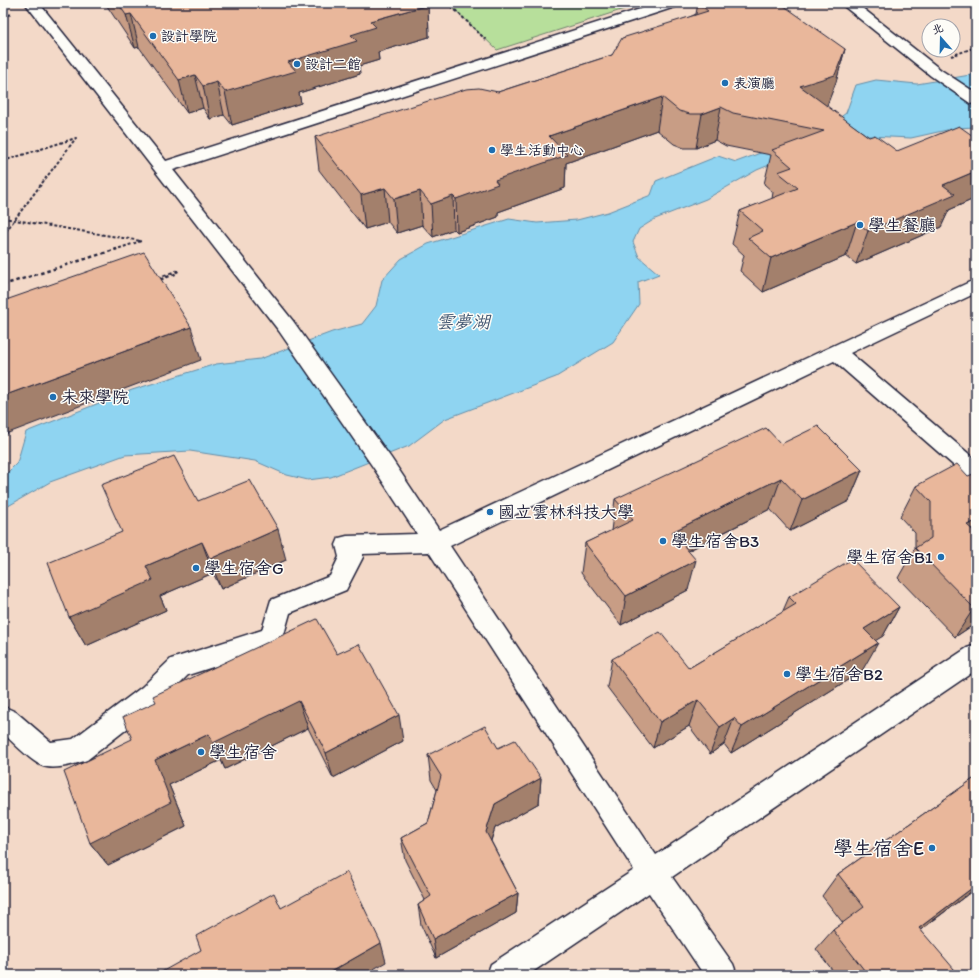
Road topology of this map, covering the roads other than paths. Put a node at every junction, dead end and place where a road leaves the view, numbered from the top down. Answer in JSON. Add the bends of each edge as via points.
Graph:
{"nodes":[{"id":1,"x":32,"y":3,"type":"edge"},
{"id":2,"x":673,"y":3,"type":"edge"},
{"id":3,"x":847,"y":3,"type":"edge"},
{"id":4,"x":976,"y":100,"type":"edge"},
{"id":5,"x":162,"y":168,"type":"junction"},
{"id":6,"x":976,"y":285,"type":"edge"},
{"id":7,"x":836,"y":352,"type":"junction"},
{"id":8,"x":976,"y":472,"type":"edge"},
{"id":9,"x":434,"y":543,"type":"junction"},
{"id":10,"x":976,"y":656,"type":"edge"},
{"id":11,"x":7,"y":720,"type":"dead end"},
{"id":12,"x":652,"y":873,"type":"junction"},
{"id":13,"x":502,"y":975,"type":"edge"},
{"id":14,"x":722,"y":975,"type":"edge"}],
"edges":[{"from":1,"to":5,"type":"street"},
{"from":2,"to":5,"type":"street"},
{"from":3,"to":4,"type":"street","via":[[936,73]]},
{"from":5,"to":9,"type":"street","via":[[286,326]]},
{"from":6,"to":7,"type":"street"},
{"from":7,"to":8,"type":"street"},
{"from":7,"to":9,"type":"street"},
{"from":9,"to":11,"type":"street","via":[[347,545],[351,557],[338,583],[279,608],[272,637],[180,667],[151,695],[78,751],[47,755]]},
{"from":9,"to":12,"type":"street"},
{"from":10,"to":12,"type":"street"},
{"from":12,"to":13,"type":"street"},
{"from":12,"to":14,"type":"street"}]}
